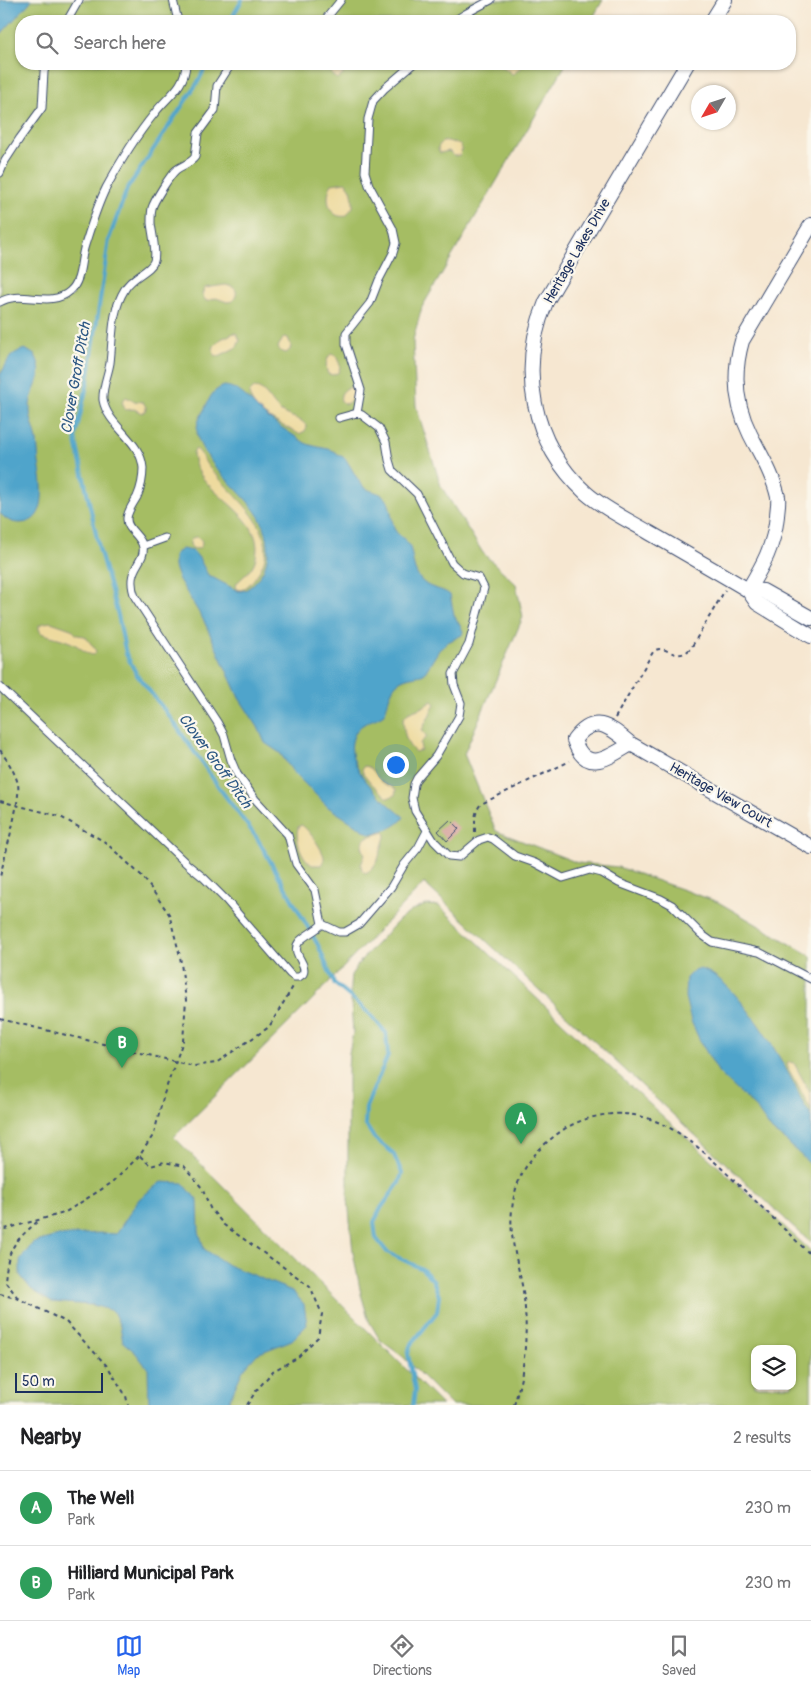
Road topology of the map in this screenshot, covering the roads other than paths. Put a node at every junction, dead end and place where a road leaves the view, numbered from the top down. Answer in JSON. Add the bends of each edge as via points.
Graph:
{"nodes":[{"id":1,"x":79,"y":0,"type":"edge"},
{"id":2,"x":173,"y":0,"type":"edge"},
{"id":3,"x":341,"y":0,"type":"edge"},
{"id":4,"x":491,"y":0,"type":"edge"},
{"id":5,"x":725,"y":0,"type":"edge"},
{"id":6,"x":70,"y":15,"type":"edge"},
{"id":7,"x":177,"y":15,"type":"edge"},
{"id":8,"x":329,"y":15,"type":"edge"},
{"id":9,"x":463,"y":15,"type":"edge"},
{"id":10,"x":716,"y":15,"type":"edge"},
{"id":11,"x":44,"y":70,"type":"edge"},
{"id":12,"x":184,"y":70,"type":"edge"},
{"id":13,"x":228,"y":70,"type":"edge"},
{"id":14,"x":406,"y":70,"type":"edge"},
{"id":15,"x":683,"y":70,"type":"edge"},
{"id":16,"x":0,"y":173,"type":"edge"},
{"id":17,"x":811,"y":225,"type":"edge"},
{"id":18,"x":0,"y":302,"type":"edge"},
{"id":19,"x":357,"y":413,"type":"junction"},
{"id":20,"x":339,"y":418,"type":"dead end"},
{"id":21,"x":166,"y":538,"type":"dead end"},
{"id":22,"x":143,"y":546,"type":"junction"},
{"id":23,"x":748,"y":590,"type":"junction"},
{"id":24,"x":811,"y":618,"type":"edge"},
{"id":25,"x":811,"y":636,"type":"edge"},
{"id":26,"x":0,"y":688,"type":"edge"},
{"id":27,"x":632,"y":744,"type":"junction"},
{"id":28,"x":427,"y":831,"type":"junction"},
{"id":29,"x":811,"y":847,"type":"edge"},
{"id":30,"x":320,"y":926,"type":"junction"},
{"id":31,"x":811,"y":980,"type":"edge"}],
"edges":[{"from":1,"to":6,"type":"lane"},
{"from":2,"to":7,"type":"lane"},
{"from":3,"to":8,"type":"lane"},
{"from":4,"to":9,"type":"lane"},
{"from":5,"to":10,"type":"street"},
{"from":11,"to":16,"type":"lane","via":[[42,108]]},
{"from":12,"to":18,"type":"lane","via":[[181,83],[155,112],[106,188],[85,247],[78,282],[66,295],[57,298],[11,297]]},
{"from":13,"to":22,"type":"lane","via":[[217,86],[215,110],[198,133],[195,157],[176,169],[153,204],[154,262],[130,281],[115,313],[103,397],[111,418],[138,451],[142,462],[140,488],[127,521]]},
{"from":14,"to":19,"type":"lane","via":[[373,101],[368,119],[365,172],[393,229],[396,243],[370,303],[346,333],[346,344],[361,390]]},
{"from":15,"to":23,"type":"street","name":"Heritage Lakes Drive","via":[[546,302],[532,345],[531,375],[535,406],[545,436],[572,480],[598,503]]},
{"from":17,"to":23,"type":"street","via":[[742,341],[738,356],[737,392],[743,418],[770,472],[778,498],[772,542]]},
{"from":19,"to":20,"type":"lane"},
{"from":19,"to":28,"type":"lane","via":[[382,432],[392,470],[417,494],[455,566],[466,575],[479,578],[484,588],[469,644],[453,674],[461,703],[459,716],[436,756],[414,784],[413,805]]},
{"from":21,"to":22,"type":"lane"},
{"from":22,"to":30,"type":"lane","via":[[142,556],[132,575],[135,596],[217,722],[237,774],[288,835],[296,864],[315,890]]},
{"from":23,"to":24,"type":"street","name":"Heritage Lakes Drive","via":[[763,591]]},
{"from":23,"to":25,"type":"street","name":"Heritage Lakes Drive","via":[[756,603]]},
{"from":26,"to":30,"type":"lane","via":[[211,884],[294,977],[299,977],[305,970],[296,951],[297,945]]},
{"from":27,"to":27,"type":"street","name":"Heritage View Court","via":[[610,726],[596,724],[574,740],[583,758],[596,761]]},
{"from":27,"to":29,"type":"street","name":"Heritage View Court"},
{"from":28,"to":30,"type":"lane","via":[[390,887],[359,924],[346,932]]},
{"from":28,"to":31,"type":"lane","via":[[449,856],[459,857],[479,840],[488,837],[515,856],[563,878],[590,870],[602,873],[672,905],[712,942],[759,952]]}]}
